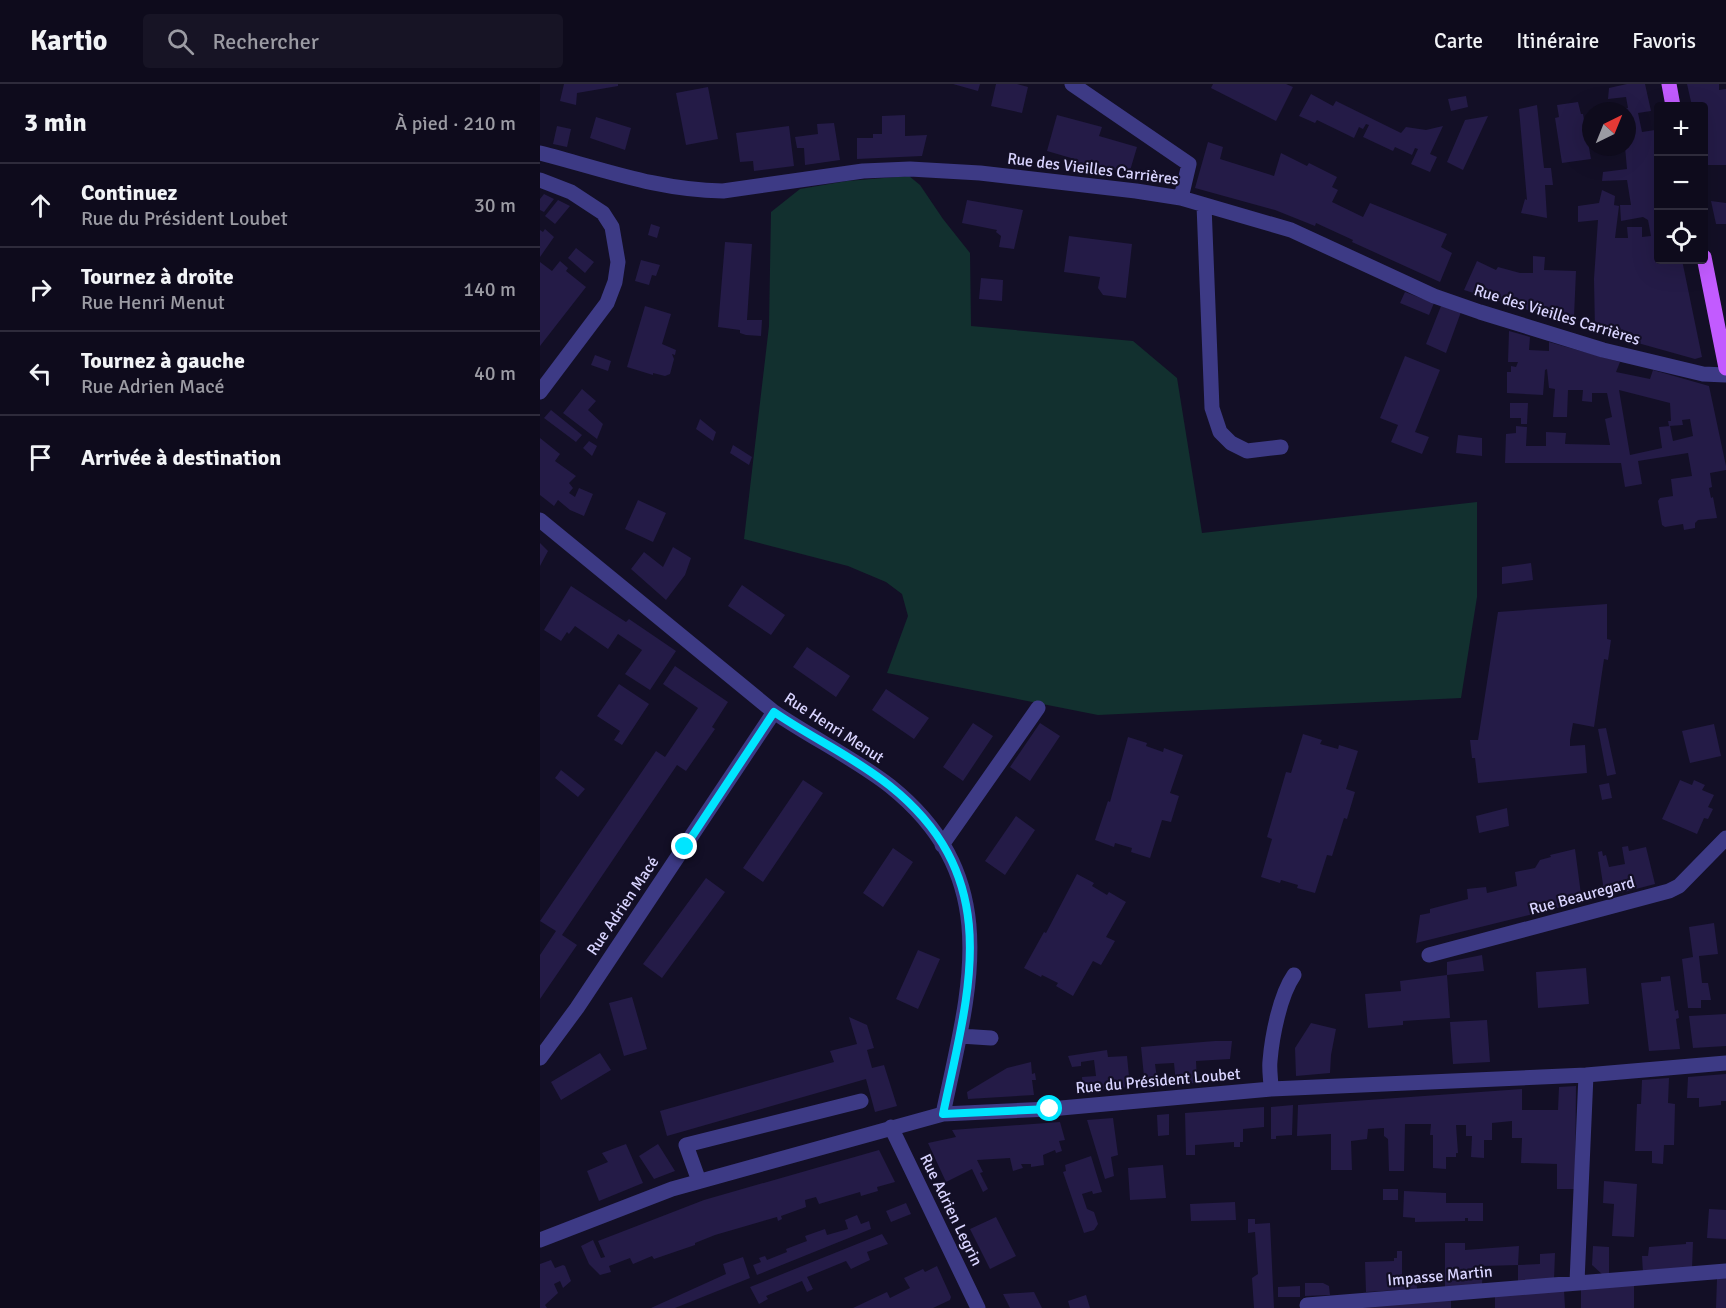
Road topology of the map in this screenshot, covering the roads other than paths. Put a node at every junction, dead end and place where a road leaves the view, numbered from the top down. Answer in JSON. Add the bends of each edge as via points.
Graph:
{"nodes":[{"id":1,"x":1072,"y":84,"type":"edge"},
{"id":2,"x":1669,"y":84,"type":"edge"},
{"id":3,"x":1672,"y":102,"type":"edge"},
{"id":4,"x":541,"y":154,"type":"edge"},
{"id":5,"x":540,"y":180,"type":"edge"},
{"id":6,"x":1181,"y":198,"type":"junction"},
{"id":7,"x":1204,"y":205,"type":"junction"},
{"id":8,"x":1705,"y":264,"type":"edge"},
{"id":9,"x":1726,"y":368,"type":"edge"},
{"id":10,"x":1726,"y":375,"type":"edge"},
{"id":11,"x":540,"y":392,"type":"edge"},
{"id":12,"x":1281,"y":447,"type":"dead end"},
{"id":13,"x":540,"y":520,"type":"edge"},
{"id":14,"x":1038,"y":708,"type":"dead end"},
{"id":15,"x":774,"y":712,"type":"junction"},
{"id":16,"x":1726,"y":838,"type":"edge"},
{"id":17,"x":942,"y":845,"type":"junction"},
{"id":18,"x":1429,"y":954,"type":"dead end"},
{"id":19,"x":1294,"y":975,"type":"dead end"},
{"id":20,"x":960,"y":1036,"type":"junction"},
{"id":21,"x":991,"y":1038,"type":"dead end"},
{"id":22,"x":540,"y":1058,"type":"edge"},
{"id":23,"x":1726,"y":1063,"type":"edge"},
{"id":24,"x":1586,"y":1075,"type":"junction"},
{"id":25,"x":1271,"y":1089,"type":"junction"},
{"id":26,"x":861,"y":1101,"type":"dead end"},
{"id":27,"x":943,"y":1114,"type":"junction"},
{"id":28,"x":891,"y":1127,"type":"junction"},
{"id":29,"x":699,"y":1181,"type":"junction"},
{"id":30,"x":540,"y":1240,"type":"edge"},
{"id":31,"x":1726,"y":1271,"type":"edge"},
{"id":32,"x":1577,"y":1282,"type":"junction"},
{"id":33,"x":1307,"y":1305,"type":"dead end"},
{"id":34,"x":978,"y":1308,"type":"edge"}],
"edges":[{"from":1,"to":6,"type":"street","via":[[1189,164]]},
{"from":2,"to":3,"type":"main road"},
{"from":4,"to":6,"type":"street","name":"Rue des Vieilles Carrières","via":[[644,182],[702,191],[862,171],[910,169],[980,173]]},
{"from":5,"to":11,"type":"street","via":[[572,192],[603,213],[612,227],[618,262],[608,303]]},
{"from":6,"to":7,"type":"street","name":"Rue des Vieilles Carrières"},
{"from":7,"to":10,"type":"street","name":"Rue des Vieilles Carrières","via":[[1291,230],[1434,296],[1480,312],[1603,350],[1703,374]]},
{"from":7,"to":12,"type":"street","via":[[1212,408],[1220,432],[1232,443],[1247,451]]},
{"from":8,"to":9,"type":"main road"},
{"from":13,"to":15,"type":"street","name":"Rue Henri Menut"},
{"from":14,"to":17,"type":"street"},
{"from":15,"to":17,"type":"street","name":"Rue Henri Menut","via":[[890,786]]},
{"from":15,"to":22,"type":"street","name":"Rue Adrien Macé"},
{"from":16,"to":18,"type":"street","name":"Rue Beauregard","via":[[1679,886],[1669,891]]},
{"from":17,"to":20,"type":"street","name":"Rue Henri Menut","via":[[963,890],[969,919],[970,980]]},
{"from":19,"to":25,"type":"street","via":[[1279,1012],[1269,1062]]},
{"from":20,"to":21,"type":"street"},
{"from":20,"to":27,"type":"street","name":"Rue Henri Menut"},
{"from":23,"to":24,"type":"street","name":"Rue du Président Loubet"},
{"from":24,"to":25,"type":"street","name":"Rue du Président Loubet"},
{"from":24,"to":32,"type":"street"},
{"from":25,"to":27,"type":"street","name":"Rue du Président Loubet","via":[[1050,1109]]},
{"from":26,"to":29,"type":"street","via":[[686,1145]]},
{"from":27,"to":28,"type":"street","name":"Rue du Président Loubet"},
{"from":28,"to":29,"type":"street","name":"Rue du Président Loubet"},
{"from":28,"to":34,"type":"street","name":"Rue Adrien Legrin"},
{"from":29,"to":30,"type":"street","name":"Rue du Président Loubet"},
{"from":31,"to":32,"type":"street","name":"Impasse Martin"},
{"from":32,"to":33,"type":"street","name":"Impasse Martin"}]}
